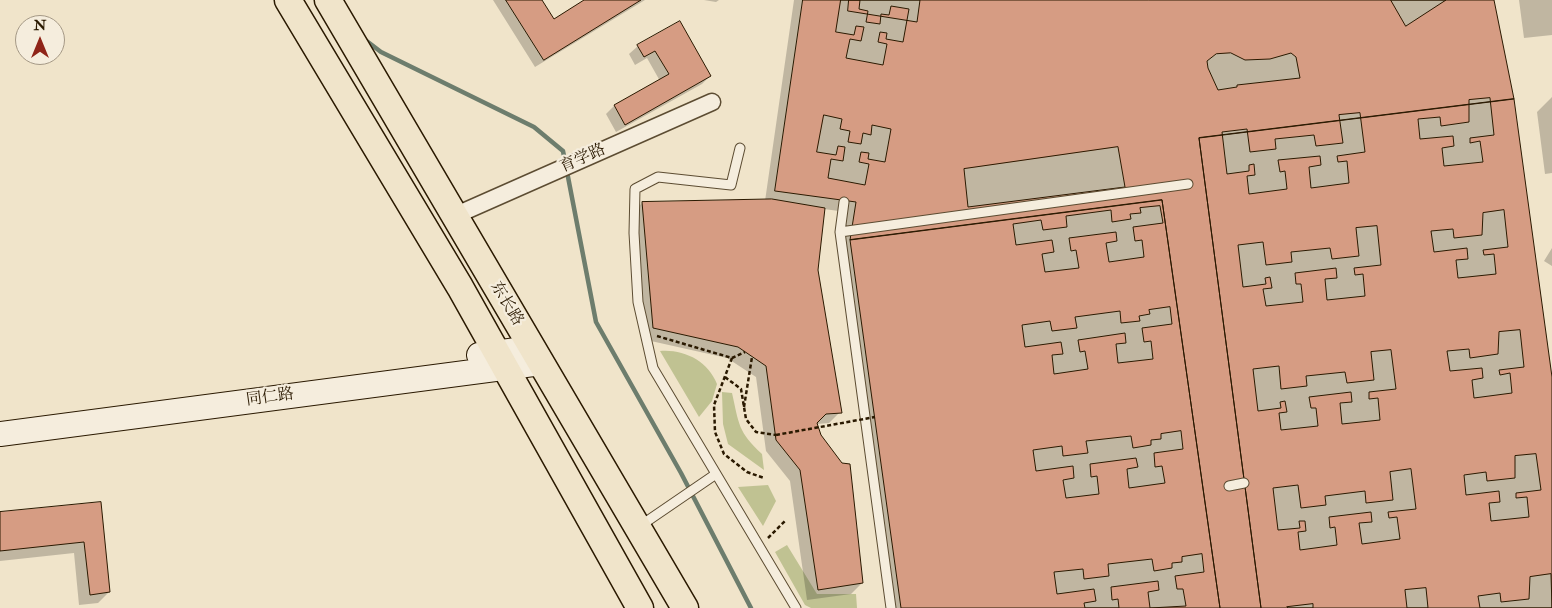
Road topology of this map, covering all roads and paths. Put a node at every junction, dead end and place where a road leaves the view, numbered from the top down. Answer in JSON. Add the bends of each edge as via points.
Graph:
{"nodes":[{"id":1,"x":288,"y":0,"type":"edge"},
{"id":2,"x":328,"y":0,"type":"edge"},
{"id":3,"x":712,"y":102,"type":"dead end"},
{"id":4,"x":740,"y":148,"type":"dead end"},
{"id":5,"x":1188,"y":184,"type":"dead end"},
{"id":6,"x":844,"y":202,"type":"dead end"},
{"id":7,"x":454,"y":216,"type":"junction"},
{"id":8,"x":840,"y":232,"type":"junction"},
{"id":9,"x":658,"y":336,"type":"dead end"},
{"id":10,"x":746,"y":352,"type":"dead end"},
{"id":11,"x":536,"y":356,"type":"junction"},
{"id":12,"x":752,"y":357,"type":"dead end"},
{"id":13,"x":732,"y":358,"type":"junction"},
{"id":14,"x":502,"y":361,"type":"junction"},
{"id":15,"x":725,"y":377,"type":"junction"},
{"id":16,"x":354,"y":379,"type":"junction"},
{"id":17,"x":744,"y":410,"type":"junction"},
{"id":18,"x":0,"y":418,"type":"edge"},
{"id":19,"x":875,"y":418,"type":"dead end"},
{"id":20,"x":0,"y":434,"type":"edge"},
{"id":21,"x":716,"y":474,"type":"junction"},
{"id":22,"x":764,"y":478,"type":"dead end"},
{"id":23,"x":1244,"y":483,"type":"dead end"},
{"id":24,"x":1229,"y":486,"type":"dead end"},
{"id":25,"x":786,"y":520,"type":"dead end"},
{"id":26,"x":638,"y":528,"type":"junction"},
{"id":27,"x":760,"y":547,"type":"junction"},
{"id":28,"x":640,"y":608,"type":"edge"},
{"id":29,"x":685,"y":608,"type":"edge"},
{"id":30,"x":796,"y":608,"type":"edge"},
{"id":31,"x":891,"y":608,"type":"edge"}],
"edges":[{"from":1,"to":14,"type":"main road","name":"东长路"},
{"from":2,"to":7,"type":"main road","name":"东长路"},
{"from":3,"to":7,"type":"street","name":"育学路"},
{"from":4,"to":21,"type":"lane","via":[[731,185],[658,177],[635,189],[638,302],[653,368]]},
{"from":5,"to":8,"type":"lane"},
{"from":6,"to":8,"type":"lane"},
{"from":7,"to":11,"type":"main road","name":"东长路"},
{"from":8,"to":31,"type":"lane"},
{"from":9,"to":13,"type":"path"},
{"from":10,"to":13,"type":"path"},
{"from":11,"to":14,"type":"street","name":"同仁路"},
{"from":11,"to":26,"type":"main road","name":"东长路"},
{"from":12,"to":17,"type":"path"},
{"from":13,"to":15,"type":"path"},
{"from":14,"to":16,"type":"street","name":"同仁路"},
{"from":14,"to":28,"type":"main road","name":"东长路"},
{"from":15,"to":17,"type":"path","via":[[741,389]]},
{"from":15,"to":22,"type":"path","via":[[714,405],[718,440],[724,454],[747,472]]},
{"from":16,"to":18,"type":"street","name":"同仁路"},
{"from":16,"to":20,"type":"street","name":"同仁路"},
{"from":17,"to":19,"type":"path","bridge":true,"via":[[746,419],[756,432],[776,436]]},
{"from":21,"to":26,"type":"lane"},
{"from":21,"to":27,"type":"lane"},
{"from":23,"to":24,"type":"lane"},
{"from":25,"to":27,"type":"path"},
{"from":26,"to":29,"type":"main road","name":"东长路"},
{"from":27,"to":30,"type":"lane"}]}
